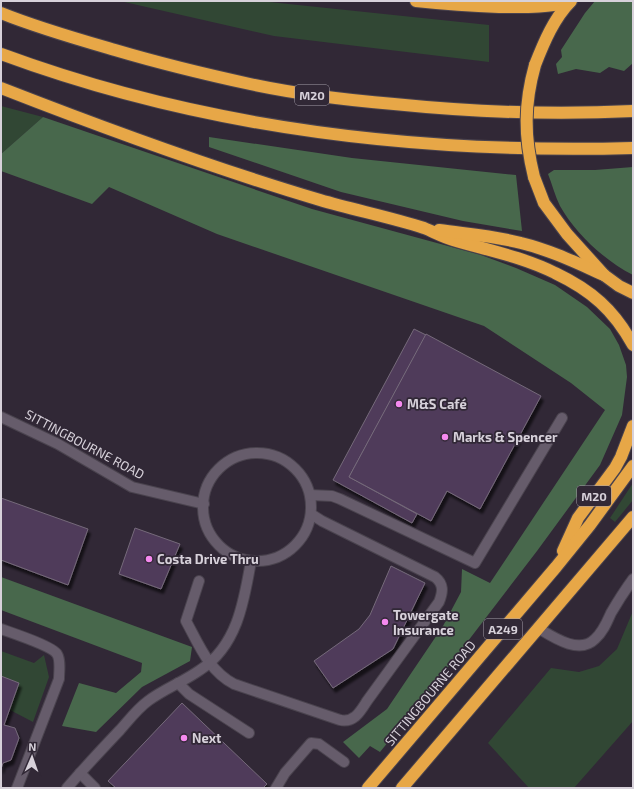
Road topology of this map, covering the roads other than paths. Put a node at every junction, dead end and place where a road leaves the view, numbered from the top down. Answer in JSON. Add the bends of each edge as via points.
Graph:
{"nodes":[{"id":1,"x":416,"y":1,"type":"edge"},
{"id":2,"x":571,"y":2,"type":"edge"},
{"id":3,"x":1,"y":13,"type":"edge"},
{"id":4,"x":1,"y":54,"type":"edge"},
{"id":5,"x":1,"y":88,"type":"edge"},
{"id":6,"x":633,"y":111,"type":"edge"},
{"id":7,"x":633,"y":148,"type":"edge"},
{"id":8,"x":424,"y":228,"type":"junction"},
{"id":9,"x":604,"y":275,"type":"junction"},
{"id":10,"x":631,"y":295,"type":"edge"},
{"id":11,"x":633,"y":345,"type":"edge"},
{"id":12,"x":1,"y":417,"type":"edge"},
{"id":13,"x":562,"y":418,"type":"dead end"},
{"id":14,"x":633,"y":426,"type":"edge"},
{"id":15,"x":633,"y":466,"type":"edge"},
{"id":16,"x":310,"y":495,"type":"junction"},
{"id":17,"x":204,"y":504,"type":"junction"},
{"id":18,"x":311,"y":514,"type":"junction"},
{"id":19,"x":633,"y":516,"type":"edge"},
{"id":20,"x":251,"y":561,"type":"junction"},
{"id":21,"x":556,"y":567,"type":"junction"},
{"id":22,"x":633,"y":579,"type":"edge"},
{"id":23,"x":199,"y":580,"type":"dead end"},
{"id":24,"x":538,"y":628,"type":"junction"},
{"id":25,"x":1,"y":629,"type":"edge"},
{"id":26,"x":210,"y":664,"type":"junction"},
{"id":27,"x":178,"y":683,"type":"junction"},
{"id":28,"x":248,"y":733,"type":"dead end"},
{"id":29,"x":344,"y":762,"type":"dead end"},
{"id":30,"x":80,"y":773,"type":"junction"},
{"id":31,"x":17,"y":788,"type":"edge"},
{"id":32,"x":67,"y":788,"type":"edge"},
{"id":33,"x":95,"y":788,"type":"edge"},
{"id":34,"x":276,"y":788,"type":"edge"},
{"id":35,"x":368,"y":788,"type":"edge"},
{"id":36,"x":402,"y":788,"type":"edge"}],
"edges":[{"from":1,"to":2,"type":"highway","via":[[526,8]]},
{"from":2,"to":9,"type":"highway","bridge":true,"via":[[548,34],[529,89],[526,124],[529,159],[542,198],[552,216]]},
{"from":3,"to":6,"type":"highway","number":"M20","via":[[143,58],[250,84],[314,95],[486,111]]},
{"from":4,"to":7,"type":"highway","via":[[106,88],[169,105],[285,128],[457,147]]},
{"from":5,"to":8,"type":"highway","via":[[174,153],[320,200]]},
{"from":8,"to":9,"type":"highway","via":[[523,243]]},
{"from":8,"to":11,"type":"highway","via":[[450,239],[520,258],[555,272],[583,289],[608,309],[619,321]]},
{"from":9,"to":10,"type":"highway"},
{"from":12,"to":17,"type":"street","name":"SITTINGBOURNE ROAD","via":[[58,444],[132,487]]},
{"from":13,"to":16,"type":"street","via":[[475,563],[340,499]]},
{"from":14,"to":21,"type":"highway","number":"M20","via":[[615,468],[578,518]]},
{"from":15,"to":21,"type":"highway","name":"SITTINGBOURNE ROAD","number":"A249"},
{"from":16,"to":17,"type":"street","via":[[302,476],[287,462],[267,454],[252,454],[230,461],[216,473],[207,489]]},
{"from":16,"to":18,"type":"street"},
{"from":17,"to":20,"type":"street","via":[[206,524],[216,542],[236,557]]},
{"from":18,"to":20,"type":"street","via":[[306,532],[295,547],[279,557]]},
{"from":18,"to":26,"type":"street","via":[[435,577],[442,585],[438,602],[356,717],[349,720],[340,720],[234,684]]},
{"from":19,"to":24,"type":"highway","number":"A249"},
{"from":20,"to":26,"type":"street","via":[[238,620],[227,643]]},
{"from":21,"to":35,"type":"highway","name":"SITTINGBOURNE ROAD","number":"A249"},
{"from":22,"to":24,"type":"street","via":[[599,635],[591,643],[576,645]]},
{"from":23,"to":26,"type":"street","via":[[186,621]]},
{"from":24,"to":36,"type":"highway","number":"A249"},
{"from":25,"to":31,"type":"street","via":[[54,651],[59,663],[59,679]]},
{"from":26,"to":27,"type":"street"},
{"from":27,"to":28,"type":"street","via":[[189,694]]},
{"from":27,"to":30,"type":"street","via":[[146,702]]},
{"from":29,"to":34,"type":"street","via":[[319,744],[311,743],[285,773]]},
{"from":30,"to":32,"type":"street"},
{"from":30,"to":33,"type":"street"}]}
